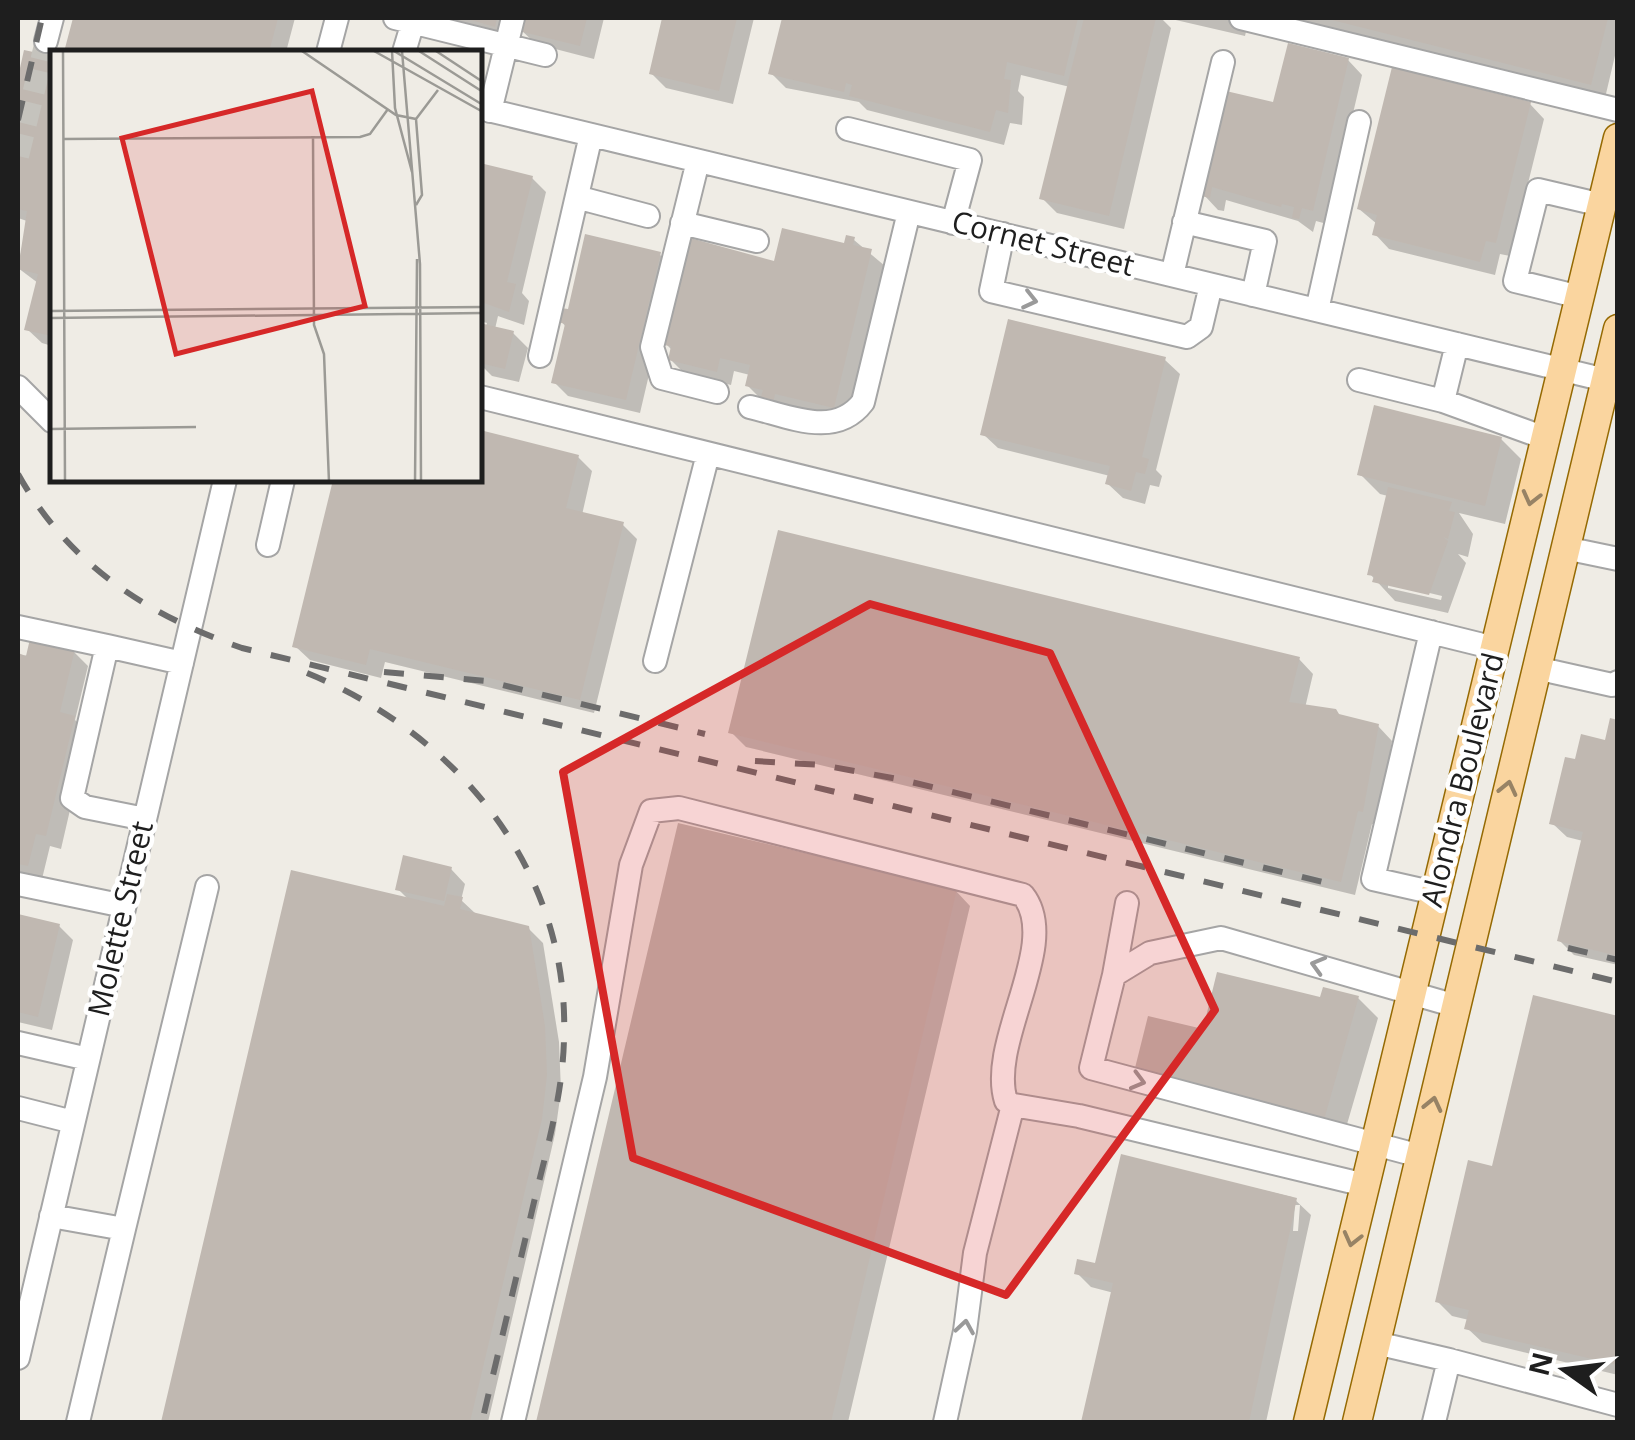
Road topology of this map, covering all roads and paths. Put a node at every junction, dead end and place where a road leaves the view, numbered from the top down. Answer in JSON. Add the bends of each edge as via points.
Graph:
{"nodes":[{"id":1,"x":52,"y":18,"type":"edge"},
{"id":2,"x":338,"y":18,"type":"edge"},
{"id":3,"x":513,"y":18,"type":"edge"},
{"id":4,"x":1241,"y":18,"type":"edge"},
{"id":5,"x":404,"y":20,"type":"edge"},
{"id":6,"x":46,"y":42,"type":"tunnel mouth"},
{"id":7,"x":506,"y":45,"type":"junction"},
{"id":8,"x":329,"y":50,"type":"edge"},
{"id":9,"x":404,"y":50,"type":"edge"},
{"id":10,"x":545,"y":55,"type":"dead end"},
{"id":11,"x":1223,"y":62,"type":"dead end"},
{"id":12,"x":485,"y":110,"type":"edge"},
{"id":13,"x":1618,"y":110,"type":"edge"},
{"id":14,"x":1359,"y":122,"type":"dead end"},
{"id":15,"x":848,"y":130,"type":"dead end"},
{"id":16,"x":591,"y":136,"type":"junction"},
{"id":17,"x":1618,"y":138,"type":"edge"},
{"id":18,"x":698,"y":161,"type":"junction"},
{"id":19,"x":580,"y":198,"type":"junction"},
{"id":20,"x":1602,"y":205,"type":"junction"},
{"id":21,"x":910,"y":212,"type":"junction"},
{"id":22,"x":648,"y":216,"type":"dead end"},
{"id":23,"x":1184,"y":222,"type":"junction"},
{"id":24,"x":682,"y":223,"type":"junction"},
{"id":25,"x":954,"y":223,"type":"junction"},
{"id":26,"x":1003,"y":234,"type":"junction"},
{"id":27,"x":756,"y":241,"type":"dead end"},
{"id":28,"x":1172,"y":275,"type":"junction"},
{"id":29,"x":1211,"y":285,"type":"junction"},
{"id":30,"x":1253,"y":295,"type":"junction"},
{"id":31,"x":1580,"y":297,"type":"junction"},
{"id":32,"x":1317,"y":310,"type":"junction"},
{"id":33,"x":1618,"y":330,"type":"edge"},
{"id":34,"x":1457,"y":344,"type":"junction"},
{"id":35,"x":540,"y":356,"type":"dead end"},
{"id":36,"x":1562,"y":369,"type":"junction"},
{"id":37,"x":1360,"y":380,"type":"dead end"},
{"id":38,"x":1612,"y":381,"type":"edge"},
{"id":39,"x":18,"y":387,"type":"edge"},
{"id":40,"x":717,"y":392,"type":"dead end"},
{"id":41,"x":482,"y":398,"type":"edge"},
{"id":42,"x":1443,"y":401,"type":"junction"},
{"id":43,"x":750,"y":407,"type":"dead end"},
{"id":44,"x":50,"y":419,"type":"edge"},
{"id":45,"x":1546,"y":438,"type":"junction"},
{"id":46,"x":708,"y":454,"type":"junction"},
{"id":47,"x":225,"y":482,"type":"edge"},
{"id":48,"x":283,"y":482,"type":"edge"},
{"id":49,"x":268,"y":545,"type":"dead end"},
{"id":50,"x":1566,"y":548,"type":"junction"},
{"id":51,"x":1618,"y":558,"type":"edge"},
{"id":52,"x":18,"y":626,"type":"edge"},
{"id":53,"x":1431,"y":632,"type":"junction"},
{"id":54,"x":107,"y":646,"type":"junction"},
{"id":55,"x":1495,"y":648,"type":"junction"},
{"id":56,"x":654,"y":661,"type":"dead end"},
{"id":57,"x":182,"y":662,"type":"junction"},
{"id":58,"x":1536,"y":668,"type":"junction"},
{"id":59,"x":1618,"y":682,"type":"edge"},
{"id":60,"x":144,"y":819,"type":"junction"},
{"id":61,"x":18,"y":884,"type":"edge"},
{"id":62,"x":206,"y":887,"type":"dead end"},
{"id":63,"x":1436,"y":894,"type":"junction"},
{"id":64,"x":1127,"y":902,"type":"dead end"},
{"id":65,"x":124,"y":906,"type":"junction"},
{"id":66,"x":1114,"y":975,"type":"junction"},
{"id":67,"x":1412,"y":991,"type":"junction"},
{"id":68,"x":1456,"y":1006,"type":"junction"},
{"id":69,"x":18,"y":1043,"type":"edge"},
{"id":70,"x":88,"y":1059,"type":"junction"},
{"id":71,"x":1021,"y":1106,"type":"junction"},
{"id":72,"x":18,"y":1108,"type":"edge"},
{"id":73,"x":73,"y":1122,"type":"junction"},
{"id":74,"x":1375,"y":1144,"type":"junction"},
{"id":75,"x":1420,"y":1156,"type":"junction"},
{"id":76,"x":1365,"y":1186,"type":"junction"},
{"id":77,"x":1410,"y":1199,"type":"junction"},
{"id":78,"x":51,"y":1216,"type":"junction"},
{"id":79,"x":124,"y":1229,"type":"junction"},
{"id":80,"x":1376,"y":1343,"type":"junction"},
{"id":81,"x":18,"y":1358,"type":"edge"},
{"id":82,"x":1449,"y":1360,"type":"junction"},
{"id":83,"x":1618,"y":1405,"type":"edge"},
{"id":84,"x":78,"y":1422,"type":"edge"},
{"id":85,"x":512,"y":1422,"type":"edge"},
{"id":86,"x":945,"y":1422,"type":"edge"},
{"id":87,"x":1308,"y":1422,"type":"edge"},
{"id":88,"x":1357,"y":1422,"type":"edge"},
{"id":89,"x":1434,"y":1422,"type":"edge"}],
"edges":[{"from":1,"to":6,"type":"street"},
{"from":2,"to":8,"type":"street"},
{"from":3,"to":7,"type":"street"},
{"from":4,"to":13,"type":"street"},
{"from":5,"to":7,"type":"street"},
{"from":5,"to":9,"type":"street"},
{"from":7,"to":10,"type":"street"},
{"from":7,"to":12,"type":"street"},
{"from":11,"to":23,"type":"street"},
{"from":12,"to":16,"type":"street","name":"Cornet Street"},
{"from":14,"to":32,"type":"street"},
{"from":15,"to":25,"type":"street","via":[[970,160]]},
{"from":16,"to":18,"type":"street","name":"Cornet Street"},
{"from":16,"to":19,"type":"street"},
{"from":17,"to":20,"type":"main road","name":"Alondra Boulevard"},
{"from":18,"to":21,"type":"street","name":"Cornet Street"},
{"from":18,"to":24,"type":"street"},
{"from":19,"to":22,"type":"street"},
{"from":19,"to":35,"type":"street"},
{"from":20,"to":31,"type":"main road","name":"Alondra Boulevard"},
{"from":20,"to":31,"type":"street","via":[[1538,190],[1515,280]]},
{"from":21,"to":25,"type":"street","name":"Cornet Street"},
{"from":21,"to":43,"type":"street","via":[[863,402],[852,417],[816,423]]},
{"from":23,"to":28,"type":"street"},
{"from":23,"to":30,"type":"street","via":[[1264,241]]},
{"from":24,"to":27,"type":"street"},
{"from":24,"to":40,"type":"street","via":[[652,347],[662,378]]},
{"from":25,"to":26,"type":"street","name":"Cornet Street"},
{"from":26,"to":28,"type":"street","name":"Cornet Street"},
{"from":26,"to":29,"type":"street","one_way":true,"via":[[991,291],[1186,337],[1201,327]]},
{"from":28,"to":29,"type":"street","name":"Cornet Street"},
{"from":29,"to":30,"type":"street","name":"Cornet Street"},
{"from":30,"to":32,"type":"street","name":"Cornet Street"},
{"from":31,"to":36,"type":"main road","name":"Alondra Boulevard"},
{"from":32,"to":34,"type":"street","name":"Cornet Street"},
{"from":33,"to":38,"type":"main road","name":"Alondra Boulevard"},
{"from":34,"to":36,"type":"street","name":"Cornet Street"},
{"from":34,"to":42,"type":"street"},
{"from":36,"to":38,"type":"street","name":"Cornet Street"},
{"from":36,"to":45,"type":"main road","name":"Alondra Boulevard"},
{"from":37,"to":42,"type":"street"},
{"from":38,"to":50,"type":"main road","name":"Alondra Boulevard"},
{"from":39,"to":44,"type":"street"},
{"from":41,"to":46,"type":"street"},
{"from":42,"to":45,"type":"street"},
{"from":45,"to":55,"type":"main road","name":"Alondra Boulevard","one_way":true},
{"from":46,"to":53,"type":"street"},
{"from":46,"to":56,"type":"street"},
{"from":47,"to":57,"type":"street","name":"Molette Street"},
{"from":48,"to":49,"type":"street"},
{"from":50,"to":51,"type":"street"},
{"from":50,"to":58,"type":"main road","name":"Alondra Boulevard"},
{"from":52,"to":54,"type":"street"},
{"from":53,"to":55,"type":"street"},
{"from":53,"to":63,"type":"street","via":[[1373,880]]},
{"from":54,"to":57,"type":"street"},
{"from":54,"to":60,"type":"street","via":[[72,798]]},
{"from":55,"to":63,"type":"main road","name":"Alondra Boulevard"},
{"from":57,"to":60,"type":"street","name":"Molette Street"},
{"from":58,"to":59,"type":"street"},
{"from":68,"to":58,"type":"main road","name":"Alondra Boulevard","one_way":true},
{"from":60,"to":65,"type":"street","name":"Molette Street"},
{"from":61,"to":65,"type":"street"},
{"from":62,"to":79,"type":"street"},
{"from":63,"to":67,"type":"main road","name":"Alondra Boulevard"},
{"from":64,"to":66,"type":"street"},
{"from":65,"to":70,"type":"street","name":"Molette Street"},
{"from":67,"to":66,"type":"street","one_way":true,"via":[[1221,938],[1150,953]]},
{"from":66,"to":74,"type":"street","one_way":true,"via":[[1091,1068]]},
{"from":67,"to":68,"type":"street"},
{"from":67,"to":74,"type":"main road","name":"Alondra Boulevard"},
{"from":75,"to":68,"type":"main road","name":"Alondra Boulevard","one_way":true},
{"from":69,"to":70,"type":"street"},
{"from":70,"to":73,"type":"street","name":"Molette Street"},
{"from":71,"to":76,"type":"street"},
{"from":71,"to":85,"type":"street","via":[[1006,1101],[1001,1075],[1030,962],[1034,922],[1023,895],[679,808],[652,811],[631,865],[595,1077]]},
{"from":86,"to":71,"type":"street","one_way":true,"via":[[976,1253]]},
{"from":72,"to":73,"type":"street"},
{"from":73,"to":78,"type":"street","name":"Molette Street"},
{"from":74,"to":75,"type":"street"},
{"from":74,"to":76,"type":"main road","name":"Alondra Boulevard"},
{"from":75,"to":77,"type":"main road","name":"Alondra Boulevard"},
{"from":76,"to":77,"type":"main road"},
{"from":76,"to":87,"type":"main road","name":"Alondra Boulevard","one_way":true},
{"from":77,"to":80,"type":"main road","name":"Alondra Boulevard"},
{"from":78,"to":79,"type":"street"},
{"from":78,"to":81,"type":"street","name":"Molette Street"},
{"from":79,"to":84,"type":"street"},
{"from":80,"to":82,"type":"street"},
{"from":80,"to":88,"type":"main road","name":"Alondra Boulevard"},
{"from":82,"to":83,"type":"street"},
{"from":82,"to":89,"type":"street"}]}
